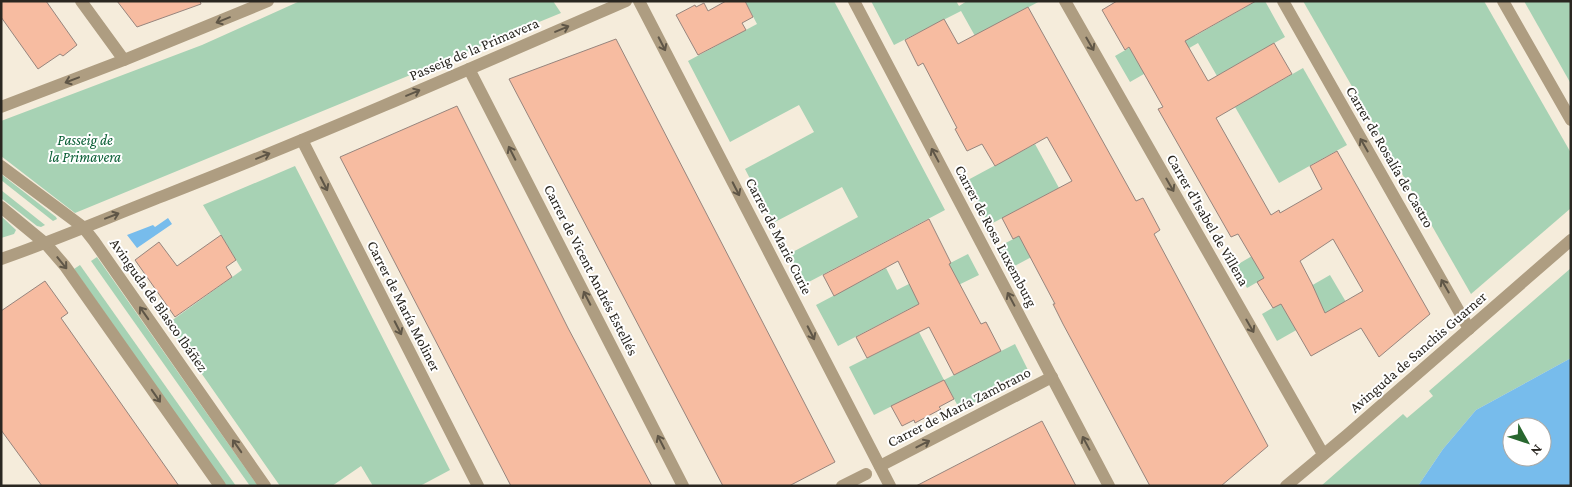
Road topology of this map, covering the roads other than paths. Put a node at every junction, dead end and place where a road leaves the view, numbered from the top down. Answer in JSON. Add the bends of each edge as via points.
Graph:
{"nodes":[{"id":1,"x":81,"y":1,"type":"edge"},
{"id":2,"x":268,"y":1,"type":"edge"},
{"id":3,"x":626,"y":1,"type":"edge"},
{"id":4,"x":639,"y":1,"type":"edge"},
{"id":5,"x":854,"y":1,"type":"edge"},
{"id":6,"x":1066,"y":1,"type":"edge"},
{"id":7,"x":1283,"y":1,"type":"edge"},
{"id":8,"x":1503,"y":1,"type":"edge"},
{"id":9,"x":124,"y":60,"type":"junction"},
{"id":10,"x":469,"y":69,"type":"junction"},
{"id":11,"x":1,"y":107,"type":"edge"},
{"id":12,"x":1571,"y":120,"type":"edge"},
{"id":13,"x":302,"y":140,"type":"junction"},
{"id":14,"x":1,"y":166,"type":"edge"},
{"id":15,"x":1,"y":206,"type":"edge"},
{"id":16,"x":83,"y":227,"type":"junction"},
{"id":17,"x":1571,"y":240,"type":"edge"},
{"id":18,"x":46,"y":244,"type":"junction"},
{"id":19,"x":1,"y":259,"type":"edge"},
{"id":20,"x":1469,"y":329,"type":"junction"},
{"id":21,"x":1052,"y":377,"type":"junction"},
{"id":22,"x":1323,"y":454,"type":"junction"},
{"id":23,"x":880,"y":466,"type":"junction"},
{"id":24,"x":866,"y":474,"type":"dead end"},
{"id":25,"x":220,"y":486,"type":"edge"},
{"id":26,"x":265,"y":486,"type":"edge"},
{"id":27,"x":478,"y":486,"type":"edge"},
{"id":28,"x":683,"y":486,"type":"edge"},
{"id":29,"x":842,"y":486,"type":"edge"},
{"id":30,"x":890,"y":486,"type":"edge"},
{"id":31,"x":1110,"y":486,"type":"edge"},
{"id":32,"x":1286,"y":486,"type":"edge"}],
"edges":[{"from":1,"to":9,"type":"street"},
{"from":2,"to":9,"type":"street","one_way":true},
{"from":10,"to":3,"type":"street","name":"Passeig de la Primavera","one_way":true},
{"from":4,"to":23,"type":"street","name":"Carrer de Marie Curie","one_way":true},
{"from":21,"to":5,"type":"street","name":"Carrer de Rosa Luxemburg","one_way":true},
{"from":6,"to":22,"type":"street","name":"Carrer d'Isabel de Villena","one_way":true},
{"from":20,"to":7,"type":"street","name":"Carrer de Rosalía de Castro","one_way":true},
{"from":8,"to":12,"type":"street"},
{"from":9,"to":11,"type":"street","one_way":true},
{"from":13,"to":10,"type":"street","name":"Passeig de la Primavera","one_way":true},
{"from":28,"to":10,"type":"street","name":"Carrer de Vicent Andrés Estellés","one_way":true},
{"from":16,"to":13,"type":"street","name":"Passeig de la Primavera","one_way":true},
{"from":13,"to":27,"type":"street","name":"Carrer de María Moliner","one_way":true},
{"from":14,"to":16,"type":"street","name":"Avinguda de Blasco Ibáñez"},
{"from":15,"to":18,"type":"street"},
{"from":16,"to":18,"type":"street","name":"Passeig de la Primavera"},
{"from":26,"to":16,"type":"street","name":"Avinguda de Blasco Ibáñez","one_way":true},
{"from":17,"to":20,"type":"street","name":"Avinguda de Sanchis Guarner"},
{"from":18,"to":19,"type":"street","name":"Passeig de la Primavera"},
{"from":18,"to":25,"type":"street","one_way":true,"via":[[65,266]]},
{"from":20,"to":22,"type":"street","name":"Avinguda de Sanchis Guarner"},
{"from":23,"to":21,"type":"street","name":"Carrer de María Zambrano","one_way":true},
{"from":31,"to":21,"type":"street","name":"Carrer de Rosa Luxemburg","one_way":true},
{"from":22,"to":32,"type":"street","name":"Avinguda de Sanchis Guarner"},
{"from":23,"to":30,"type":"street","name":"Carrer de Marie Curie"},
{"from":24,"to":29,"type":"street"}]}
